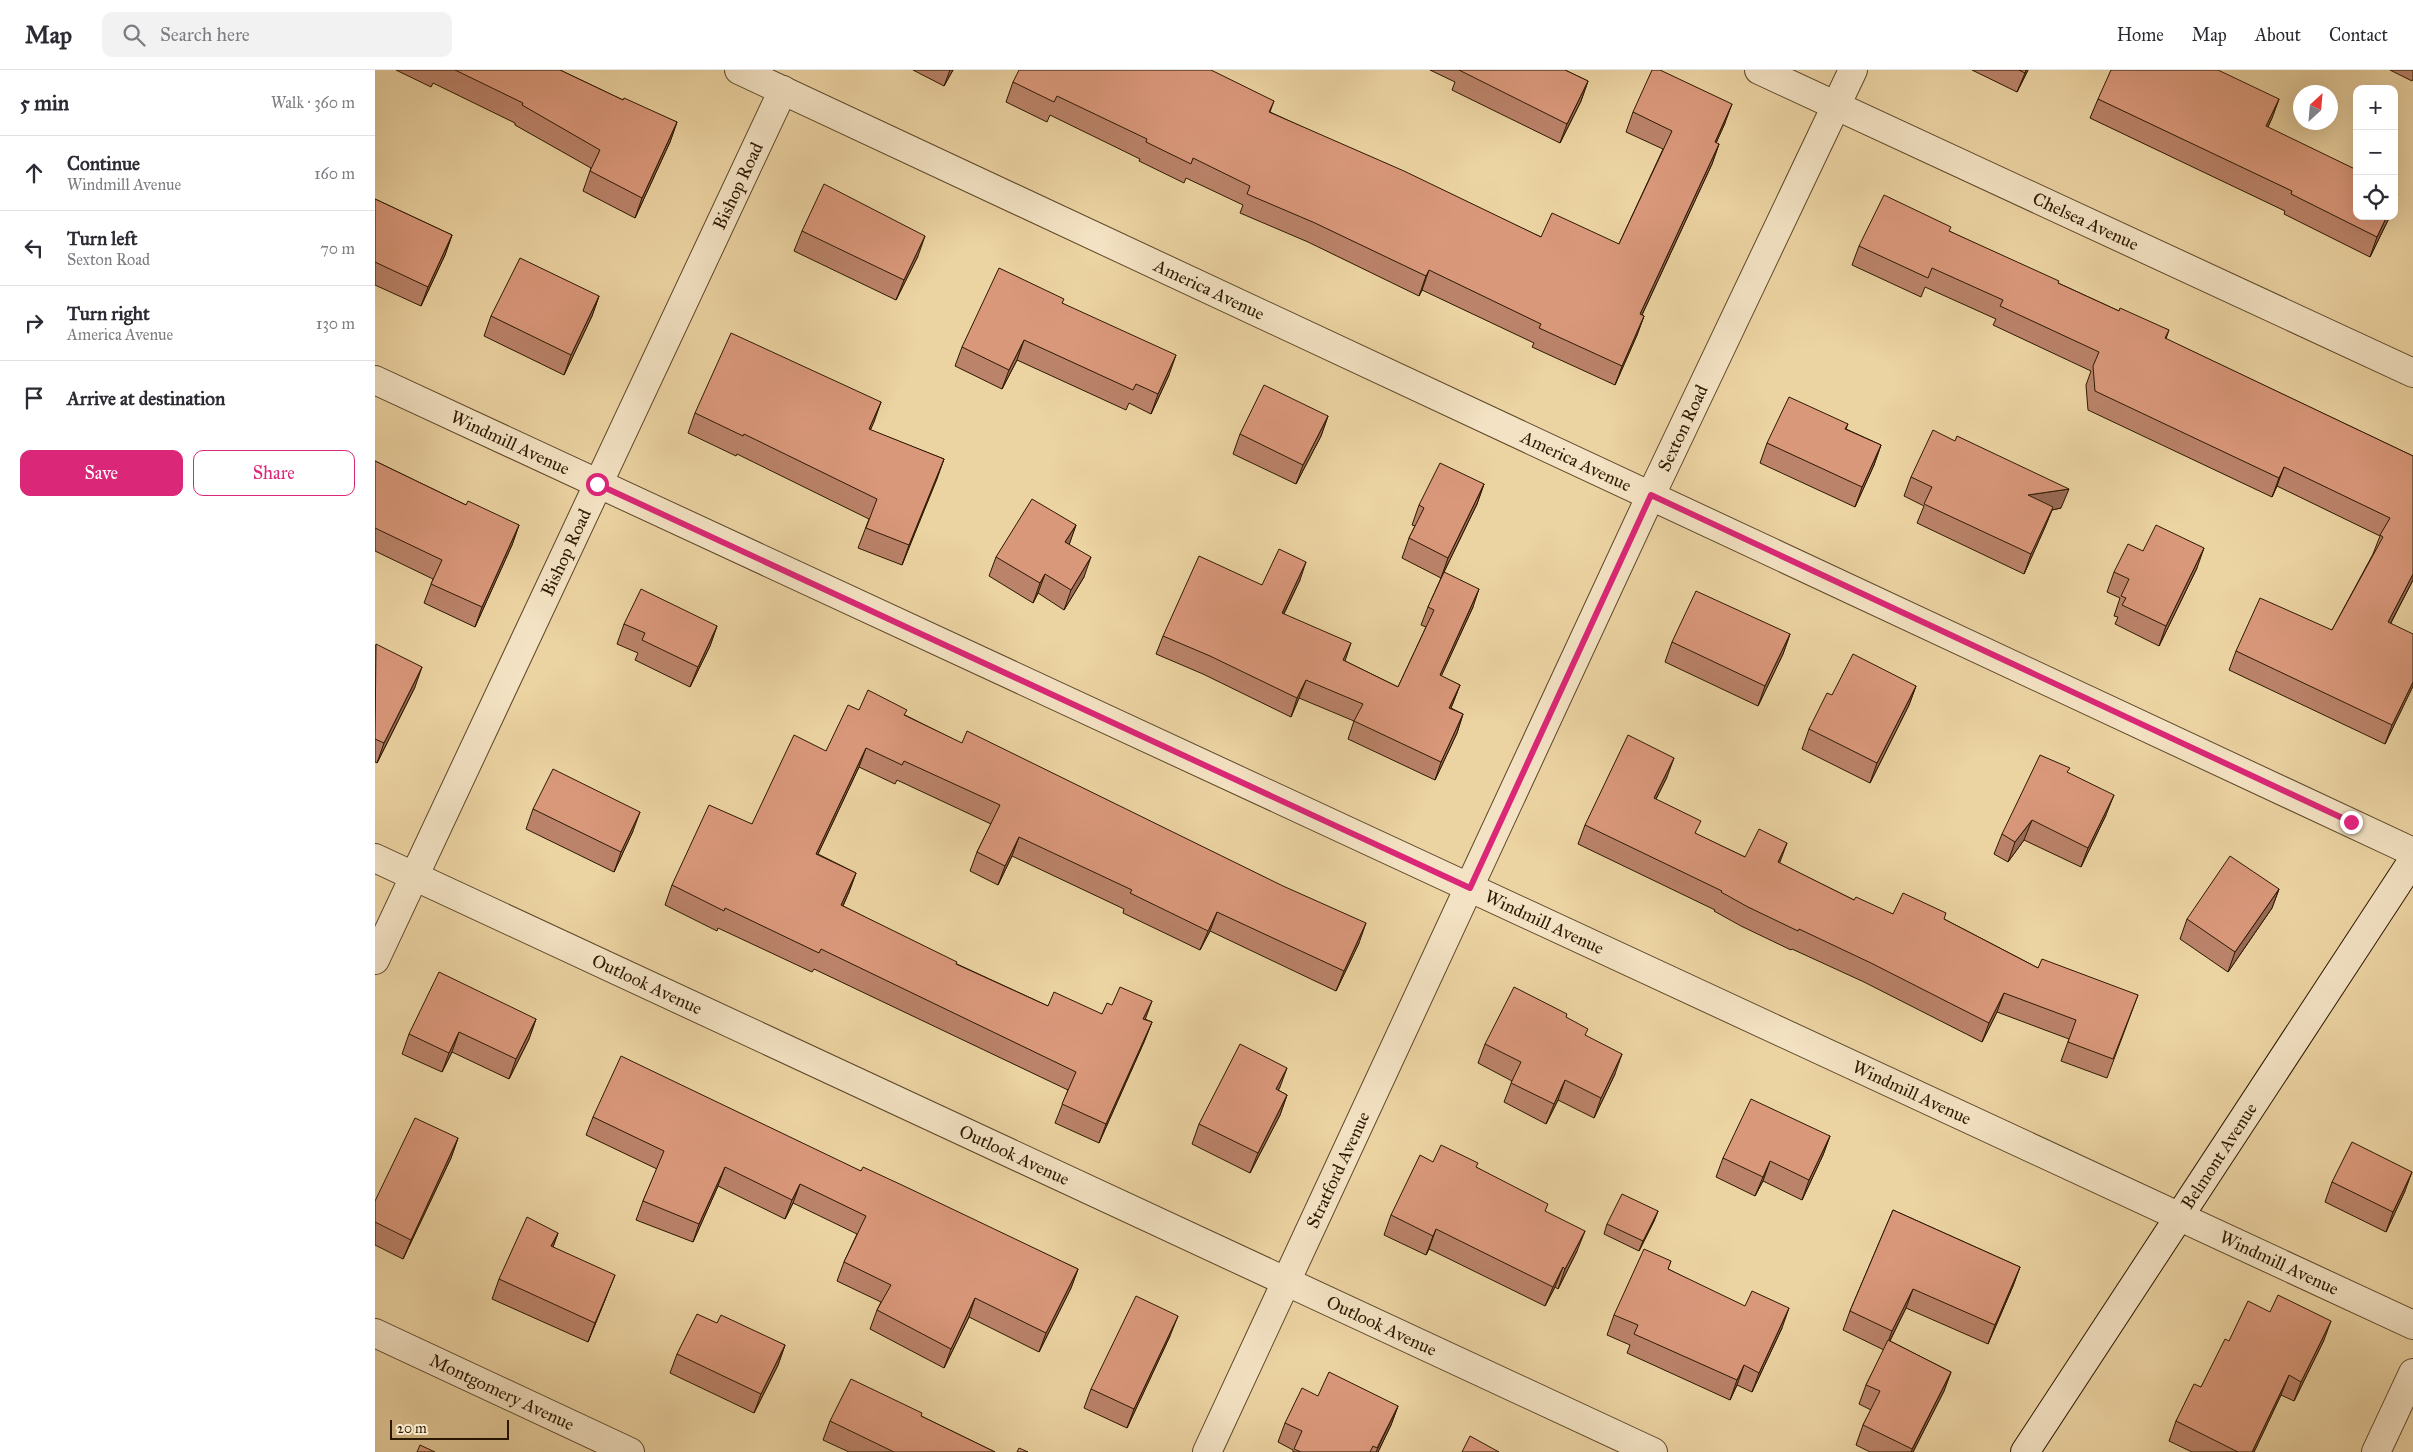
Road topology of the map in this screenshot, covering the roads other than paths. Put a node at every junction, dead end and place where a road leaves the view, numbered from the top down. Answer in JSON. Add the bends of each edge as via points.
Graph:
{"nodes":[{"id":1,"x":739,"y":70,"type":"edge"},
{"id":2,"x":1759,"y":70,"type":"edge"},
{"id":3,"x":1853,"y":70,"type":"edge"},
{"id":4,"x":783,"y":90,"type":"junction"},
{"id":5,"x":1835,"y":106,"type":"junction"},
{"id":6,"x":2413,"y":373,"type":"edge"},
{"id":7,"x":375,"y":380,"type":"edge"},
{"id":8,"x":597,"y":484,"type":"junction"},
{"id":9,"x":1651,"y":495,"type":"junction"},
{"id":10,"x":2413,"y":852,"type":"edge"},
{"id":11,"x":375,"y":858,"type":"edge"},
{"id":12,"x":2413,"y":860,"type":"edge"},
{"id":13,"x":415,"y":876,"type":"junction"},
{"id":14,"x":1470,"y":888,"type":"junction"},
{"id":15,"x":375,"y":960,"type":"edge"},
{"id":16,"x":2178,"y":1216,"type":"junction"},
{"id":17,"x":1287,"y":1281,"type":"junction"},
{"id":18,"x":2413,"y":1325,"type":"edge"},
{"id":19,"x":375,"y":1333,"type":"edge"},
{"id":20,"x":2413,"y":1373,"type":"edge"},
{"id":21,"x":630,"y":1452,"type":"edge"},
{"id":22,"x":1207,"y":1452,"type":"edge"},
{"id":23,"x":1653,"y":1452,"type":"edge"},
{"id":24,"x":2025,"y":1452,"type":"edge"},
{"id":25,"x":2376,"y":1452,"type":"edge"}],
"edges":[{"from":1,"to":4,"type":"street","name":"America Avenue"},
{"from":2,"to":5,"type":"street","name":"Chelsea Avenue"},
{"from":3,"to":5,"type":"street"},
{"from":4,"to":8,"type":"street","name":"Bishop Road"},
{"from":4,"to":9,"type":"street","name":"America Avenue"},
{"from":5,"to":6,"type":"street","name":"Chelsea Avenue"},
{"from":5,"to":9,"type":"street","name":"Sexton Road"},
{"from":7,"to":8,"type":"street","name":"Windmill Avenue"},
{"from":8,"to":13,"type":"street","name":"Bishop Road"},
{"from":8,"to":14,"type":"street","name":"Windmill Avenue"},
{"from":9,"to":10,"type":"street","name":"America Avenue"},
{"from":9,"to":14,"type":"street","name":"Sexton Road"},
{"from":11,"to":13,"type":"street","name":"Outlook Avenue"},
{"from":12,"to":16,"type":"street","name":"Belmont Avenue"},
{"from":13,"to":15,"type":"street","name":"Bishop Road"},
{"from":13,"to":17,"type":"street","name":"Outlook Avenue"},
{"from":14,"to":16,"type":"street","name":"Windmill Avenue"},
{"from":14,"to":17,"type":"street","name":"Stratford Avenue"},
{"from":16,"to":18,"type":"street","name":"Windmill Avenue"},
{"from":16,"to":24,"type":"street","name":"Belmont Avenue"},
{"from":17,"to":22,"type":"street","name":"Stratford Avenue"},
{"from":17,"to":23,"type":"street","name":"Outlook Avenue"},
{"from":19,"to":21,"type":"street","name":"Montgomery Avenue"},
{"from":20,"to":25,"type":"street"}]}
